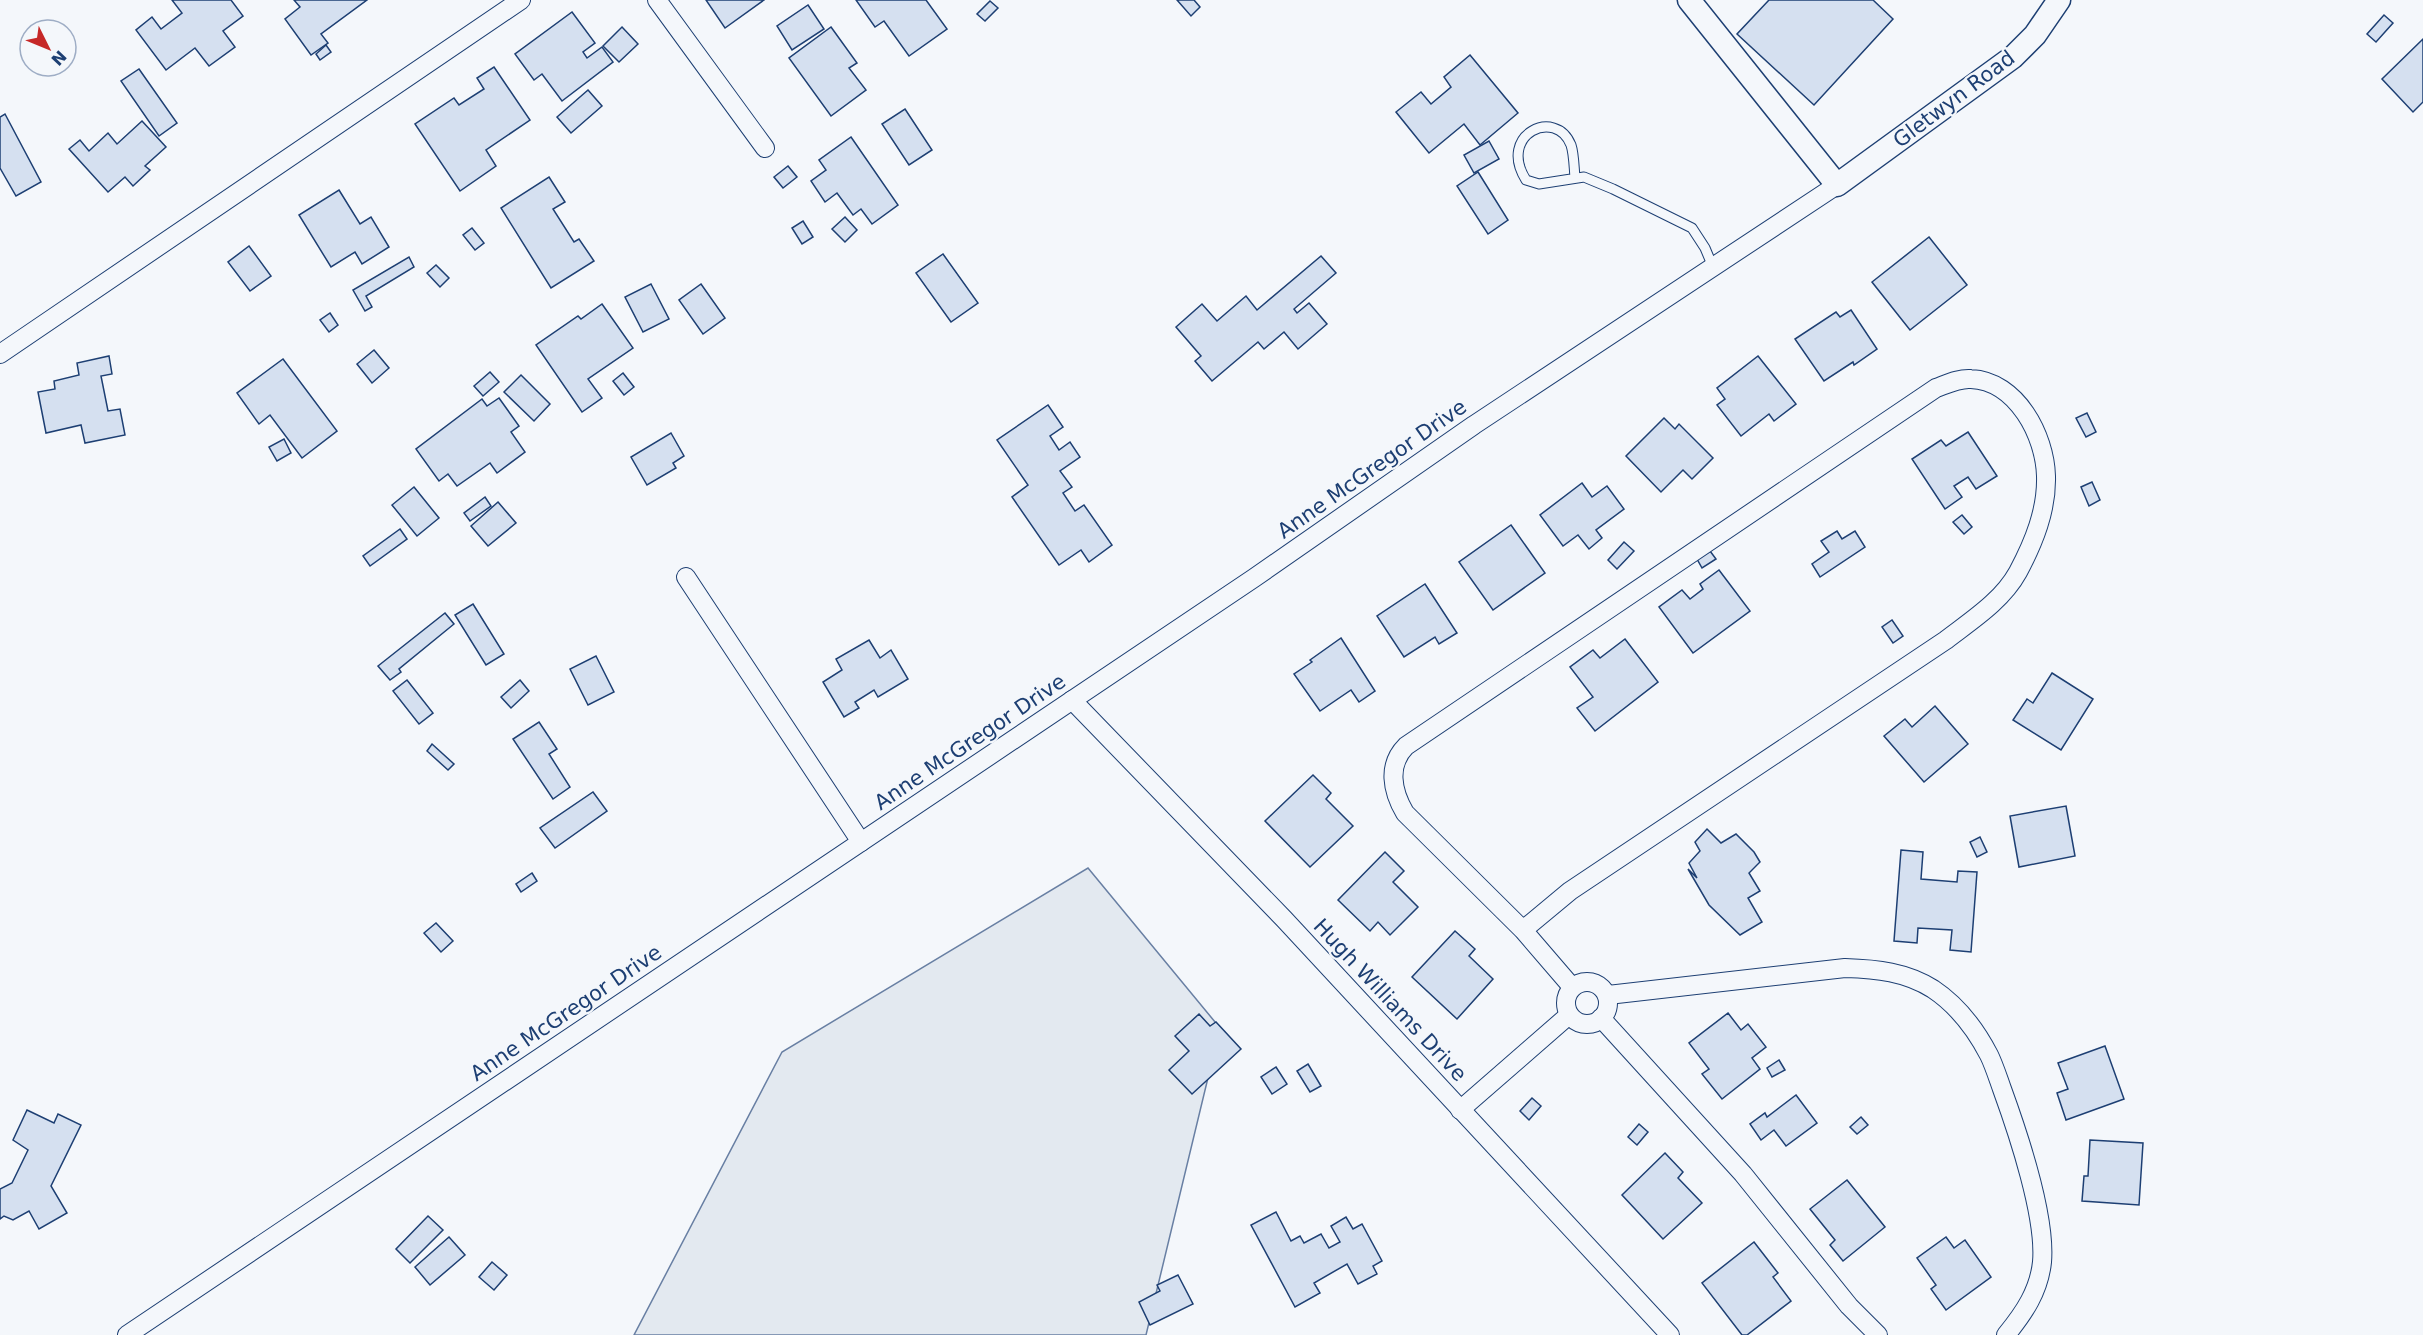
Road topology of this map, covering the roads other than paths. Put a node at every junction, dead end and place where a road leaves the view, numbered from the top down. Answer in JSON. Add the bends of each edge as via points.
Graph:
{"nodes":[{"id":1,"x":521,"y":0,"type":"edge"},
{"id":2,"x":657,"y":0,"type":"edge"},
{"id":3,"x":1689,"y":0,"type":"edge"},
{"id":4,"x":2059,"y":0,"type":"edge"},
{"id":5,"x":765,"y":148,"type":"dead end"},
{"id":6,"x":1575,"y":178,"type":"junction"},
{"id":7,"x":1837,"y":184,"type":"junction"},
{"id":8,"x":1713,"y":267,"type":"junction"},
{"id":9,"x":0,"y":354,"type":"edge"},
{"id":10,"x":686,"y":577,"type":"dead end"},
{"id":11,"x":1072,"y":700,"type":"junction"},
{"id":12,"x":861,"y":842,"type":"junction"},
{"id":13,"x":1523,"y":930,"type":"junction"},
{"id":14,"x":1572,"y":987,"type":"junction"},
{"id":15,"x":1608,"y":995,"type":"junction"},
{"id":16,"x":1569,"y":1016,"type":"junction"},
{"id":17,"x":1601,"y":1018,"type":"junction"},
{"id":18,"x":1460,"y":1110,"type":"junction"},
{"id":19,"x":127,"y":1335,"type":"edge"},
{"id":20,"x":1670,"y":1335,"type":"edge"},
{"id":21,"x":1878,"y":1335,"type":"edge"},
{"id":22,"x":2006,"y":1335,"type":"edge"}],
"edges":[{"from":1,"to":9,"type":"street"},
{"from":2,"to":5,"type":"street"},
{"from":3,"to":7,"type":"street"},
{"from":4,"to":7,"type":"street","name":"Gletwyn Road","via":[[2035,35],[2013,57]]},
{"from":6,"to":6,"type":"lane","via":[[1539,184],[1526,180],[1518,168],[1517,154],[1524,138],[1536,128],[1550,127],[1562,132],[1571,144]]},
{"from":6,"to":8,"type":"lane","via":[[1584,177],[1613,189],[1692,228]]},
{"from":7,"to":8,"type":"street","name":"Anne McGregor Drive"},
{"from":8,"to":11,"type":"street","name":"Anne McGregor Drive"},
{"from":10,"to":12,"type":"street"},
{"from":11,"to":12,"type":"street","name":"Anne McGregor Drive"},
{"from":11,"to":18,"type":"street","name":"Hugh Williams Drive","via":[[1284,919]]},
{"from":12,"to":19,"type":"street","name":"Anne McGregor Drive"},
{"from":13,"to":13,"type":"street","via":[[1404,813],[1394,783],[1394,764],[1406,746],[1936,388],[1971,379],[1995,386],[2011,398],[2025,412],[2039,439],[2046,475],[2034,539],[2004,592],[1946,640],[1570,891]]},
{"from":13,"to":14,"type":"street"},
{"from":14,"to":15,"type":"street","via":[[1588,982],[1597,984]]},
{"from":14,"to":16,"type":"street","via":[[1566,996]]},
{"from":15,"to":17,"type":"street"},
{"from":15,"to":22,"type":"street","via":[[1845,968],[1876,969],[1907,975],[1934,990],[1959,1011],[1990,1056],[2015,1126],[2042,1233],[2037,1286]]},
{"from":16,"to":17,"type":"street","via":[[1588,1024]]},
{"from":16,"to":18,"type":"street"},
{"from":17,"to":21,"type":"street","via":[[1743,1174],[1849,1306]]},
{"from":18,"to":20,"type":"street","name":"Hugh Williams Drive"}]}
